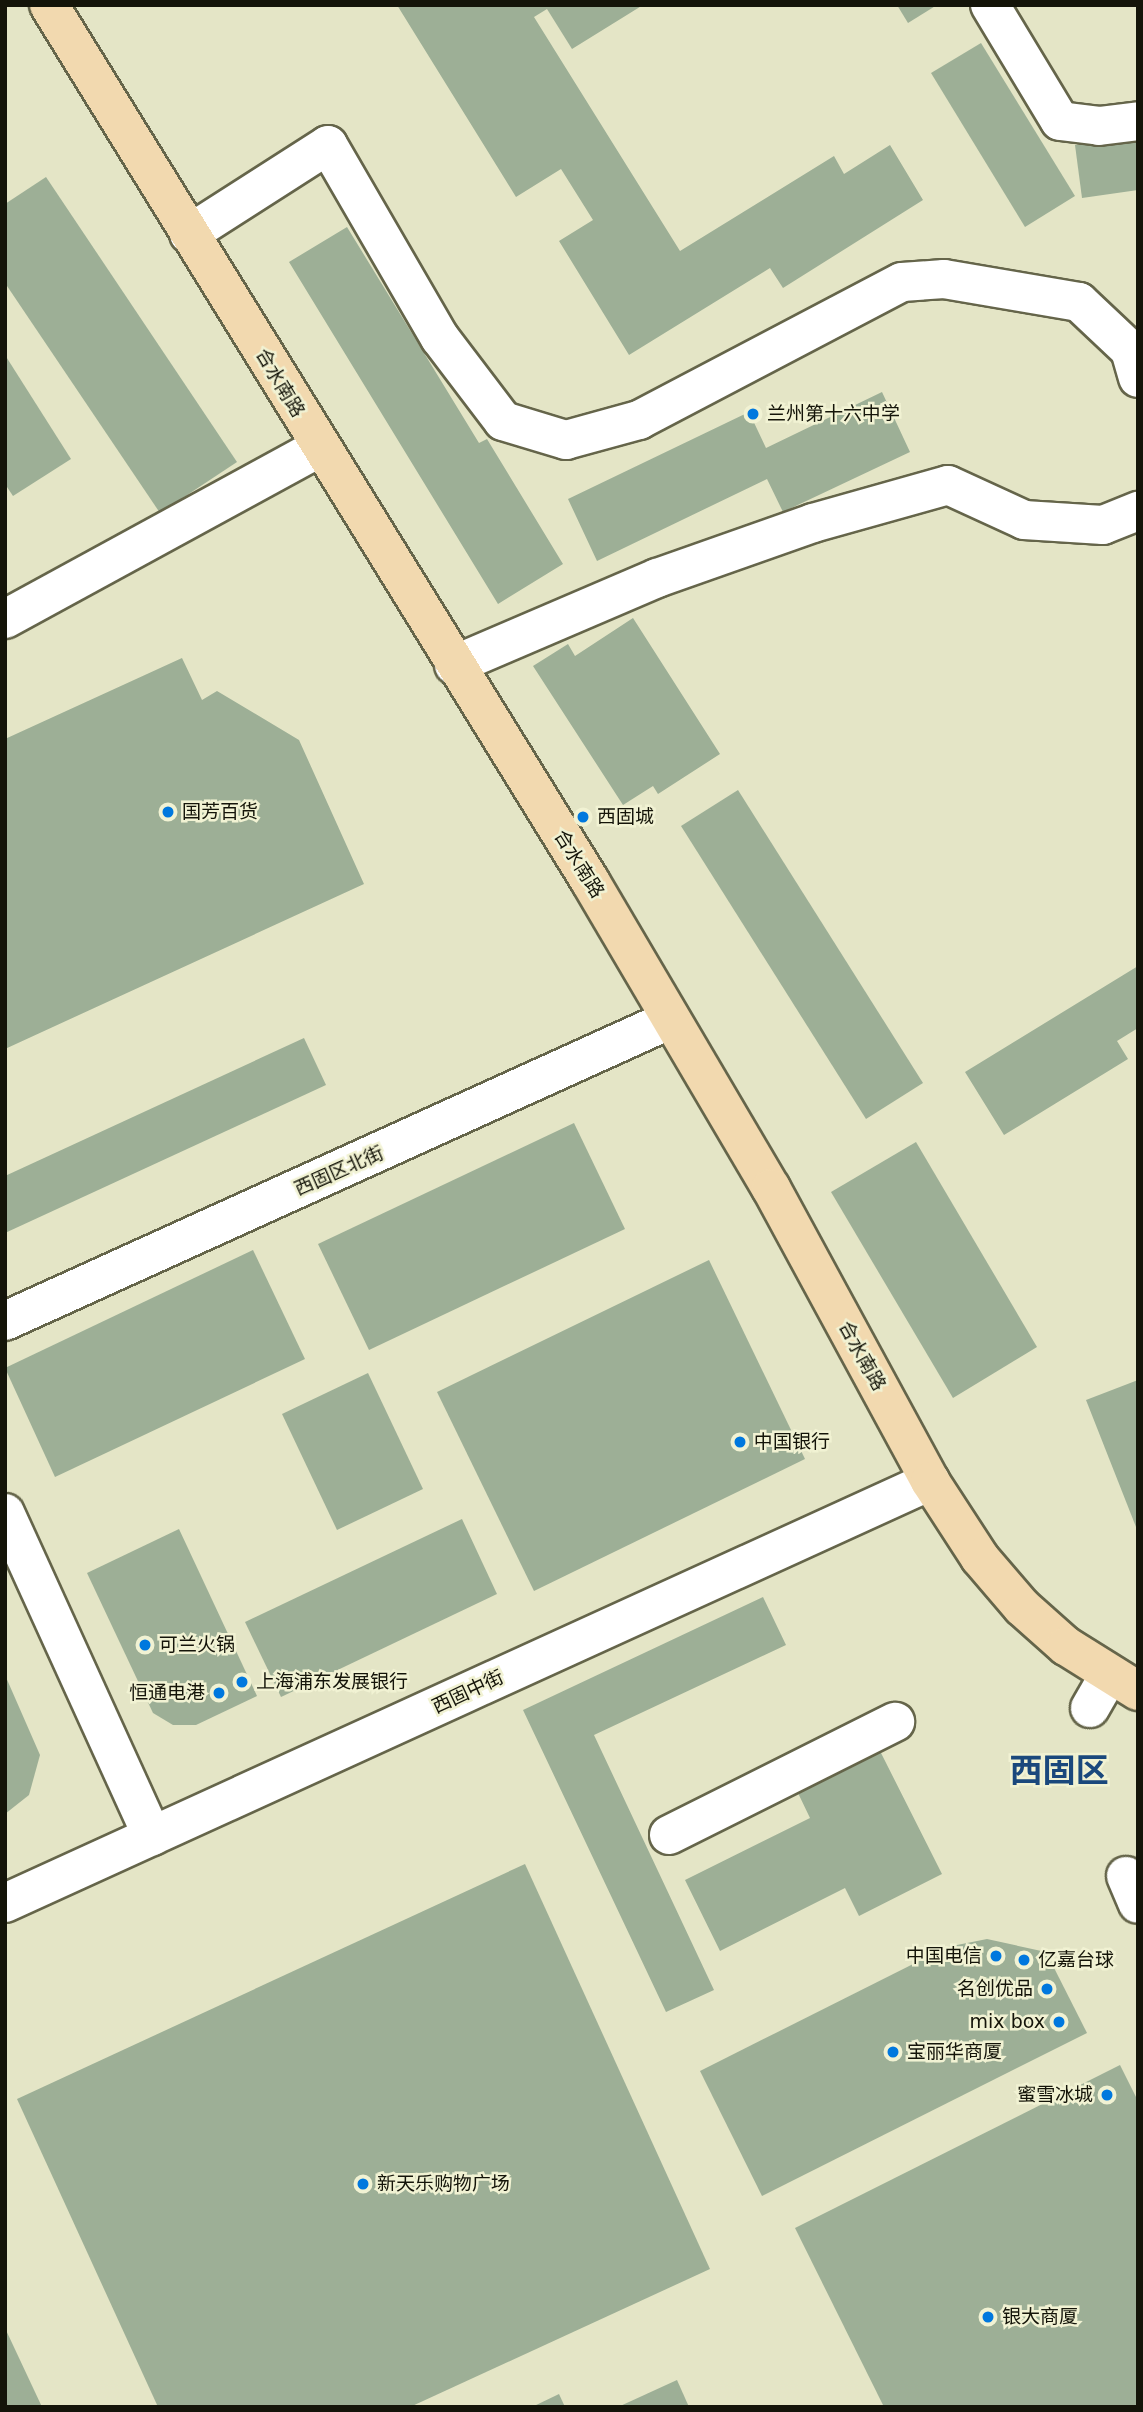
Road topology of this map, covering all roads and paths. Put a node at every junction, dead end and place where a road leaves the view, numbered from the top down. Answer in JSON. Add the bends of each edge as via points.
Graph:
{"nodes":[{"id":1,"x":49,"y":5,"type":"edge"},
{"id":2,"x":990,"y":5,"type":"edge"},
{"id":3,"x":1138,"y":121,"type":"edge"},
{"id":4,"x":189,"y":234,"type":"junction"},
{"id":5,"x":1138,"y":378,"type":"edge"},
{"id":6,"x":319,"y":447,"type":"junction"},
{"id":7,"x":1138,"y":511,"type":"edge"},
{"id":8,"x":5,"y":620,"type":"edge"},
{"id":9,"x":454,"y":665,"type":"junction"},
{"id":10,"x":671,"y":1018,"type":"junction"},
{"id":11,"x":5,"y":1321,"type":"edge"},
{"id":12,"x":930,"y":1481,"type":"junction"},
{"id":13,"x":5,"y":1513,"type":"edge"},
{"id":14,"x":1124,"y":1682,"type":"edge"},
{"id":15,"x":1090,"y":1708,"type":"dead end"},
{"id":16,"x":895,"y":1722,"type":"dead end"},
{"id":17,"x":669,"y":1835,"type":"dead end"},
{"id":18,"x":152,"y":1836,"type":"junction"},
{"id":19,"x":5,"y":1903,"type":"edge"}],
"edges":[{"from":1,"to":4,"type":"main road","name":"合水南路"},
{"from":2,"to":3,"type":"street","via":[[1060,121],[1099,126]]},
{"from":4,"to":5,"type":"street","via":[[328,145],[440,338],[502,421],[566,440],[639,420],[902,282],[944,279],[1079,302],[1130,350]]},
{"from":4,"to":6,"type":"main road","name":"合水南路"},
{"from":6,"to":8,"type":"street"},
{"from":6,"to":9,"type":"main road","name":"合水南路"},
{"from":7,"to":9,"type":"street","via":[[1102,525],[1024,520],[948,485],[813,523],[657,578]]},
{"from":9,"to":10,"type":"main road","name":"合水南路"},
{"from":10,"to":11,"type":"street","name":"西固区北街"},
{"from":10,"to":12,"type":"main road","name":"合水南路","via":[[771,1188]]},
{"from":12,"to":14,"type":"main road","name":"合水南路","via":[[980,1558],[1022,1607],[1066,1646]]},
{"from":12,"to":18,"type":"street","name":"西固中街"},
{"from":13,"to":18,"type":"street"},
{"from":14,"to":15,"type":"street"},
{"from":16,"to":17,"type":"street"},
{"from":18,"to":19,"type":"street","name":"西固中街"}]}
